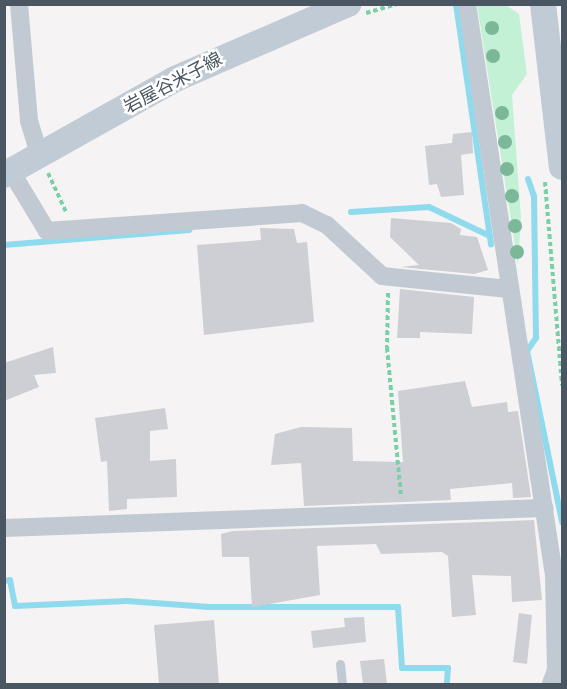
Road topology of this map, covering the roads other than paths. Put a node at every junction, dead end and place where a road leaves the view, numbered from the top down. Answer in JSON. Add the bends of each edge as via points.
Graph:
{"nodes":[{"id":1,"x":19,"y":4,"type":"edge"},
{"id":2,"x":348,"y":4,"type":"edge"},
{"id":3,"x":467,"y":4,"type":"edge"},
{"id":4,"x":543,"y":4,"type":"edge"},
{"id":5,"x":40,"y":157,"type":"junction"},
{"id":6,"x":554,"y":172,"type":"edge"},
{"id":7,"x":8,"y":174,"type":"edge"},
{"id":8,"x":508,"y":289,"type":"junction"},
{"id":9,"x":545,"y":508,"type":"junction"},
{"id":10,"x":4,"y":528,"type":"edge"},
{"id":11,"x":340,"y":664,"type":"dead end"},
{"id":12,"x":342,"y":684,"type":"edge"},
{"id":13,"x":551,"y":684,"type":"edge"}],
"edges":[{"from":1,"to":5,"type":"street","via":[[29,121]]},
{"from":2,"to":5,"type":"main road","name":"岩屋谷米子線","via":[[175,79]]},
{"from":3,"to":8,"type":"street"},
{"from":4,"to":6,"type":"main road"},
{"from":5,"to":7,"type":"main road","name":"岩屋谷米子線"},
{"from":7,"to":8,"type":"street","via":[[47,231],[302,213],[327,225],[371,269],[388,278]]},
{"from":8,"to":9,"type":"street"},
{"from":9,"to":10,"type":"street"},
{"from":9,"to":13,"type":"street","via":[[554,575],[556,670]]},
{"from":11,"to":12,"type":"lane"}]}
